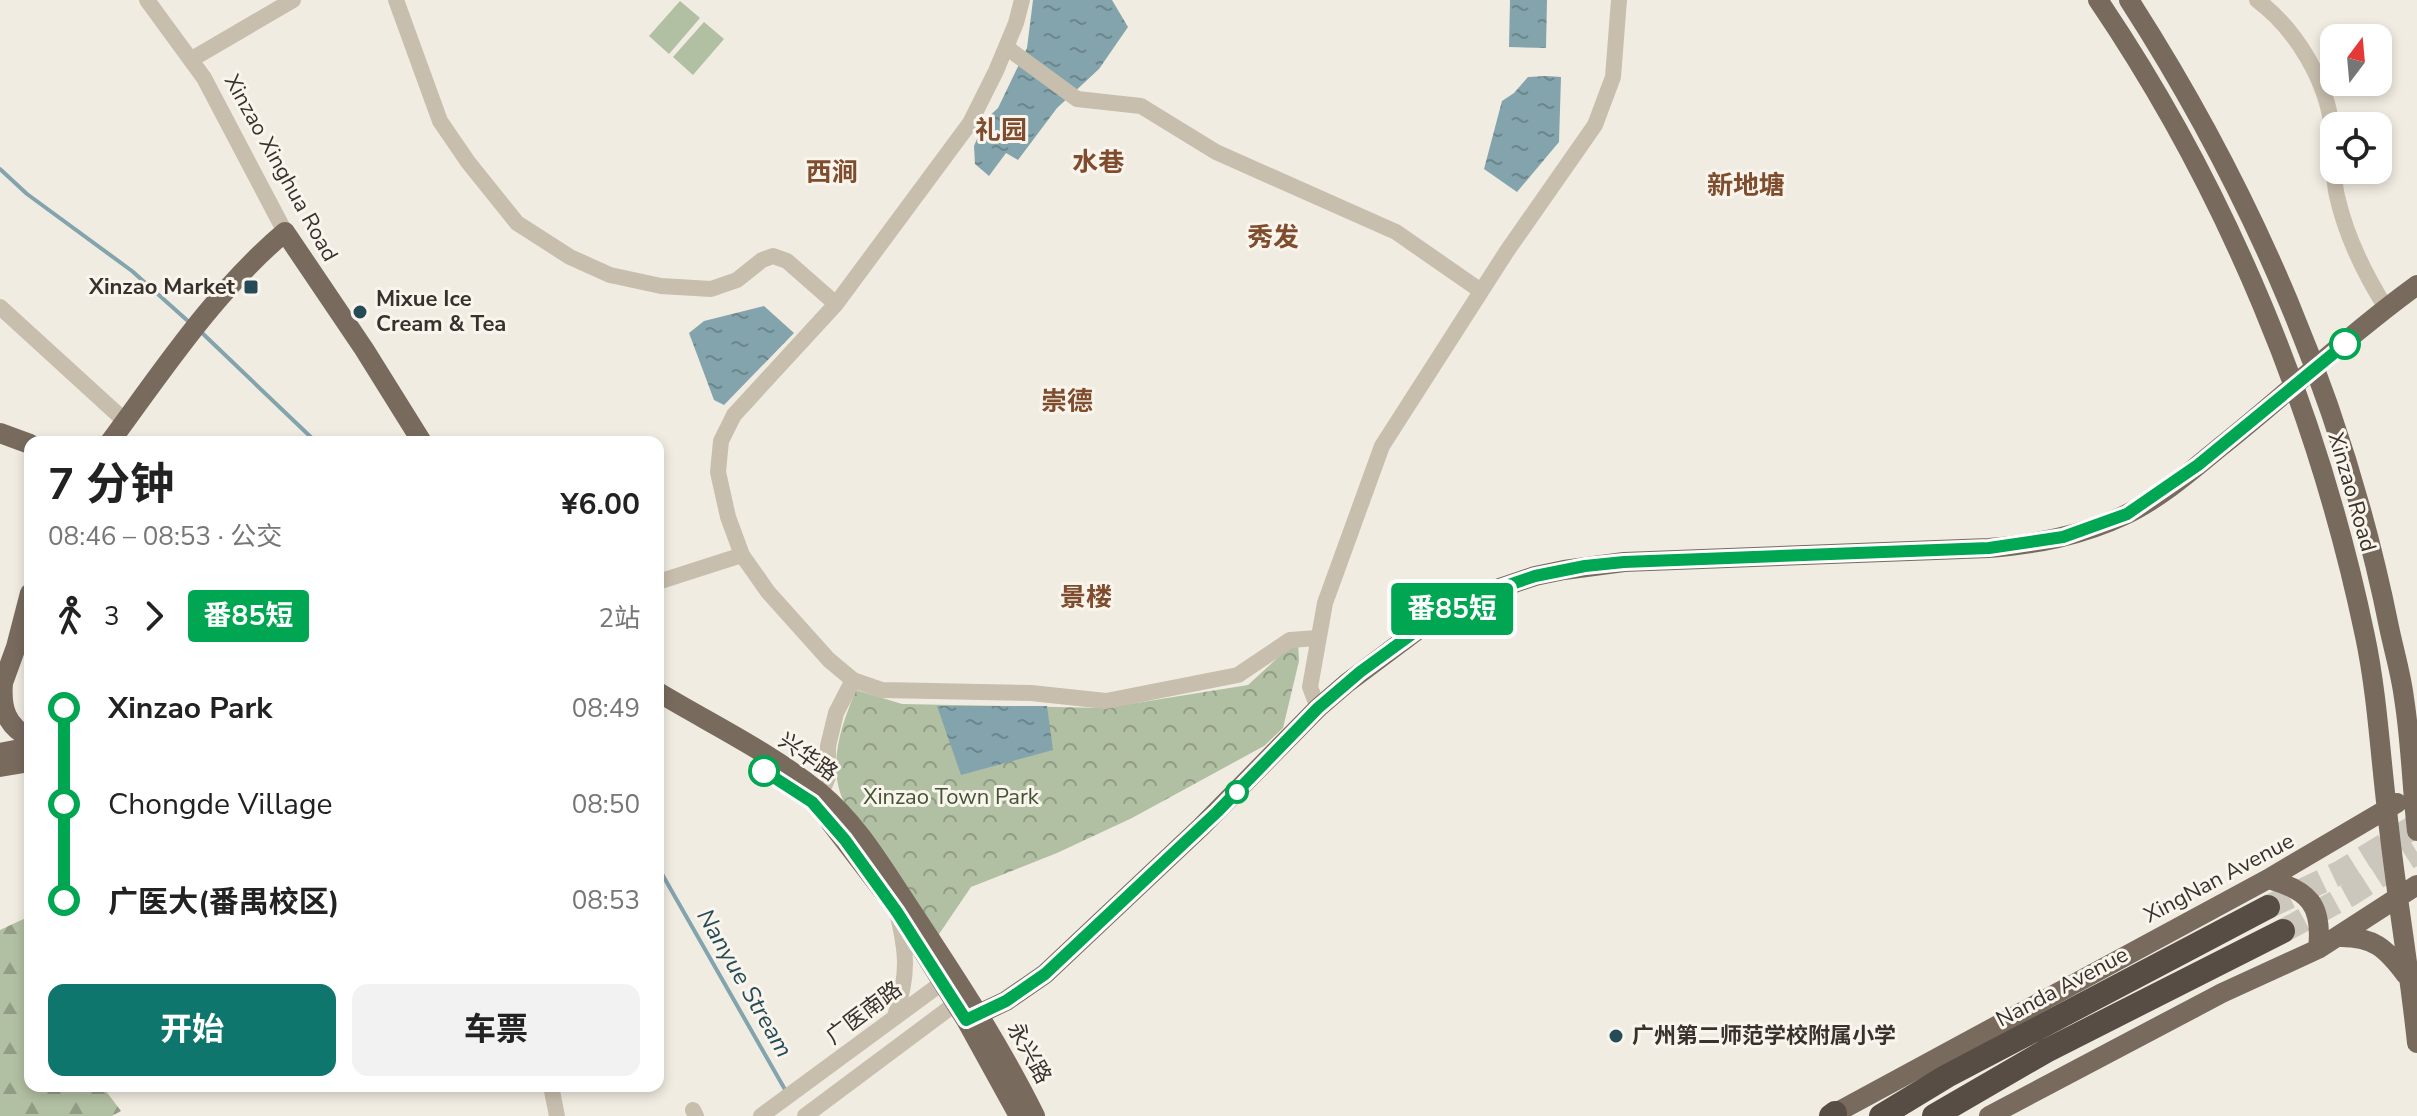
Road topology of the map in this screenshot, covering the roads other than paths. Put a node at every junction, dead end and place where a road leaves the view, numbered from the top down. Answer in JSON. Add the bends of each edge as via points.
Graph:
{"nodes":[{"id":1,"x":147,"y":0,"type":"edge"},
{"id":2,"x":293,"y":0,"type":"edge"},
{"id":3,"x":396,"y":0,"type":"edge"},
{"id":4,"x":1022,"y":0,"type":"edge"},
{"id":5,"x":1619,"y":0,"type":"edge"},
{"id":6,"x":2098,"y":0,"type":"edge"},
{"id":7,"x":2129,"y":0,"type":"edge"},
{"id":8,"x":2260,"y":1,"type":"edge"},
{"id":9,"x":1006,"y":47,"type":"junction"},
{"id":10,"x":192,"y":59,"type":"junction"},
{"id":11,"x":285,"y":232,"type":"junction"},
{"id":12,"x":2417,"y":285,"type":"edge"},
{"id":13,"x":1481,"y":291,"type":"junction"},
{"id":14,"x":836,"y":304,"type":"junction"},
{"id":15,"x":0,"y":307,"type":"edge"},
{"id":16,"x":2386,"y":308,"type":"junction"},
{"id":17,"x":2315,"y":370,"type":"junction"},
{"id":18,"x":2294,"y":387,"type":"junction"},
{"id":19,"x":125,"y":421,"type":"junction"},
{"id":20,"x":0,"y":433,"type":"edge"},
{"id":21,"x":114,"y":436,"type":"edge"},
{"id":22,"x":418,"y":436,"type":"edge"},
{"id":23,"x":24,"y":442,"type":"edge"},
{"id":24,"x":742,"y":555,"type":"junction"},
{"id":25,"x":664,"y":580,"type":"edge"},
{"id":26,"x":24,"y":613,"type":"edge"},
{"id":27,"x":1317,"y":638,"type":"junction"},
{"id":28,"x":2392,"y":641,"type":"junction"},
{"id":29,"x":2368,"y":650,"type":"junction"},
{"id":30,"x":853,"y":680,"type":"junction"},
{"id":31,"x":2,"y":687,"type":"edge"},
{"id":32,"x":2410,"y":693,"type":"edge"},
{"id":33,"x":664,"y":696,"type":"edge"},
{"id":34,"x":1318,"y":708,"type":"junction"},
{"id":35,"x":664,"y":709,"type":"edge"},
{"id":36,"x":24,"y":734,"type":"edge"},
{"id":37,"x":24,"y":748,"type":"edge"},
{"id":38,"x":0,"y":753,"type":"edge"},
{"id":39,"x":24,"y":763,"type":"edge"},
{"id":40,"x":0,"y":767,"type":"edge"},
{"id":41,"x":2415,"y":792,"type":"edge"},
{"id":42,"x":816,"y":797,"type":"junction"},
{"id":43,"x":2387,"y":810,"type":"junction"},
{"id":44,"x":2417,"y":831,"type":"edge"},
{"id":45,"x":2268,"y":879,"type":"junction"},
{"id":46,"x":2417,"y":885,"type":"edge"},
{"id":47,"x":2398,"y":899,"type":"junction"},
{"id":48,"x":2268,"y":907,"type":"tunnel mouth"},
{"id":49,"x":897,"y":912,"type":"junction"},
{"id":50,"x":2283,"y":931,"type":"tunnel mouth"},
{"id":51,"x":2338,"y":937,"type":"junction"},
{"id":52,"x":2318,"y":949,"type":"junction"},
{"id":53,"x":948,"y":978,"type":"junction"},
{"id":54,"x":2409,"y":979,"type":"junction"},
{"id":55,"x":967,"y":1008,"type":"junction"},
{"id":56,"x":895,"y":1016,"type":"junction"},
{"id":57,"x":2417,"y":1043,"type":"edge"},
{"id":58,"x":552,"y":1092,"type":"edge"},
{"id":59,"x":2017,"y":1109,"type":"edge"},
{"id":60,"x":1832,"y":1115,"type":"edge"},
{"id":61,"x":557,"y":1116,"type":"edge"},
{"id":62,"x":761,"y":1116,"type":"edge"},
{"id":63,"x":805,"y":1116,"type":"edge"},
{"id":64,"x":1019,"y":1116,"type":"edge"},
{"id":65,"x":1035,"y":1116,"type":"edge"},
{"id":66,"x":1881,"y":1116,"type":"edge"},
{"id":67,"x":1934,"y":1116,"type":"edge"},
{"id":68,"x":1989,"y":1116,"type":"edge"}],
"edges":[{"from":1,"to":10,"type":"street","name":"Xinzao Xinghua Road"},
{"from":2,"to":10,"type":"street"},
{"from":3,"to":14,"type":"street","via":[[440,121],[517,223],[610,275],[661,286],[711,289],[737,280],[773,256],[787,261]]},
{"from":4,"to":9,"type":"street"},
{"from":5,"to":13,"type":"street","via":[[1613,77],[1595,125]]},
{"from":6,"to":18,"type":"main road","name":"Xinzao Road","via":[[2199,171]]},
{"from":7,"to":17,"type":"main road","name":"Xinzao Road","via":[[2237,187]]},
{"from":8,"to":16,"type":"street","via":[[2289,30],[2323,92],[2338,201],[2357,255]]},
{"from":9,"to":13,"type":"street","via":[[1077,99],[1141,106],[1216,152],[1396,232]]},
{"from":9,"to":14,"type":"street","via":[[970,123]]},
{"from":10,"to":11,"type":"street","name":"Xinzao Xinghua Road"},
{"from":11,"to":19,"type":"main road","via":[[212,309]]},
{"from":11,"to":22,"type":"main road","name":"Xinzao Xinghua Road"},
{"from":12,"to":16,"type":"main road"},
{"from":13,"to":27,"type":"street","via":[[1382,446]]},
{"from":14,"to":24,"type":"street","via":[[734,415],[721,441],[718,472]]},
{"from":15,"to":19,"type":"street"},
{"from":16,"to":17,"type":"main road"},
{"from":17,"to":18,"type":"main road"},
{"from":17,"to":28,"type":"main road","name":"Xinzao Road","via":[[2366,525]]},
{"from":18,"to":29,"type":"main road","name":"Xinzao Road","via":[[2341,534]]},
{"from":18,"to":34,"type":"main road","via":[[2170,486],[2127,514],[2086,531],[1989,548],[1676,559],[1535,576],[1485,593],[1423,626]]},
{"from":19,"to":21,"type":"main road"},
{"from":20,"to":23,"type":"main road"},
{"from":24,"to":25,"type":"street"},
{"from":24,"to":30,"type":"street","via":[[803,632]]},
{"from":26,"to":31,"type":"main road"},
{"from":27,"to":30,"type":"street","via":[[1290,640],[1238,675],[1106,701],[1031,693],[882,690]]},
{"from":27,"to":34,"type":"street","via":[[1310,687]]},
{"from":28,"to":29,"type":"main road","via":[[2382,653]]},
{"from":28,"to":32,"type":"main road","name":"Xinzao Road"},
{"from":29,"to":43,"type":"main road","name":"Xinzao Road"},
{"from":30,"to":42,"type":"street","via":[[836,713],[828,777]]},
{"from":31,"to":36,"type":"main road","via":[[3,711]]},
{"from":32,"to":41,"type":"main road","name":"Xinzao Road"},
{"from":33,"to":42,"type":"main road","name":"兴华路","via":[[773,760]]},
{"from":34,"to":55,"type":"main road","via":[[1062,959],[1006,1001]]},
{"from":35,"to":42,"type":"main road","name":"兴华路"},
{"from":37,"to":38,"type":"main road"},
{"from":39,"to":40,"type":"main road"},
{"from":41,"to":43,"type":"main road","name":"XingNan Avenue"},
{"from":41,"to":44,"type":"main road","name":"Xinzao Road"},
{"from":42,"to":49,"type":"main road","name":"兴华路"},
{"from":42,"to":53,"type":"main road","name":"兴华路","via":[[842,814],[872,851]]},
{"from":43,"to":45,"type":"main road","name":"XingNan Avenue"},
{"from":43,"to":47,"type":"main road","name":"Xinzao Road"},
{"from":45,"to":52,"type":"main road","via":[[2299,889],[2311,902],[2320,930]]},
{"from":45,"to":60,"type":"main road","name":"XingNan Avenue"},
{"from":46,"to":47,"type":"main road"},
{"from":47,"to":51,"type":"main road"},
{"from":47,"to":54,"type":"main road","name":"Xinzao Road"},
{"from":48,"to":66,"type":"highway","name":"Nanda Avenue"},
{"from":49,"to":53,"type":"main road","name":"兴华路"},
{"from":49,"to":56,"type":"street","via":[[906,952]]},
{"from":50,"to":67,"type":"highway","via":[[2046,1051]]},
{"from":51,"to":52,"type":"main road"},
{"from":51,"to":54,"type":"main road","via":[[2354,937],[2389,952]]},
{"from":52,"to":59,"type":"main road","via":[[2222,993]]},
{"from":53,"to":55,"type":"main road","name":"兴华路"},
{"from":53,"to":56,"type":"street","name":"广医南路"},
{"from":54,"to":57,"type":"main road","name":"Xinzao Road"},
{"from":55,"to":63,"type":"street"},
{"from":55,"to":64,"type":"main road","name":"永兴路"},
{"from":55,"to":65,"type":"main road","name":"永兴路"},
{"from":56,"to":62,"type":"street","name":"广医南路"},
{"from":58,"to":61,"type":"street"},
{"from":59,"to":68,"type":"main road"}]}
